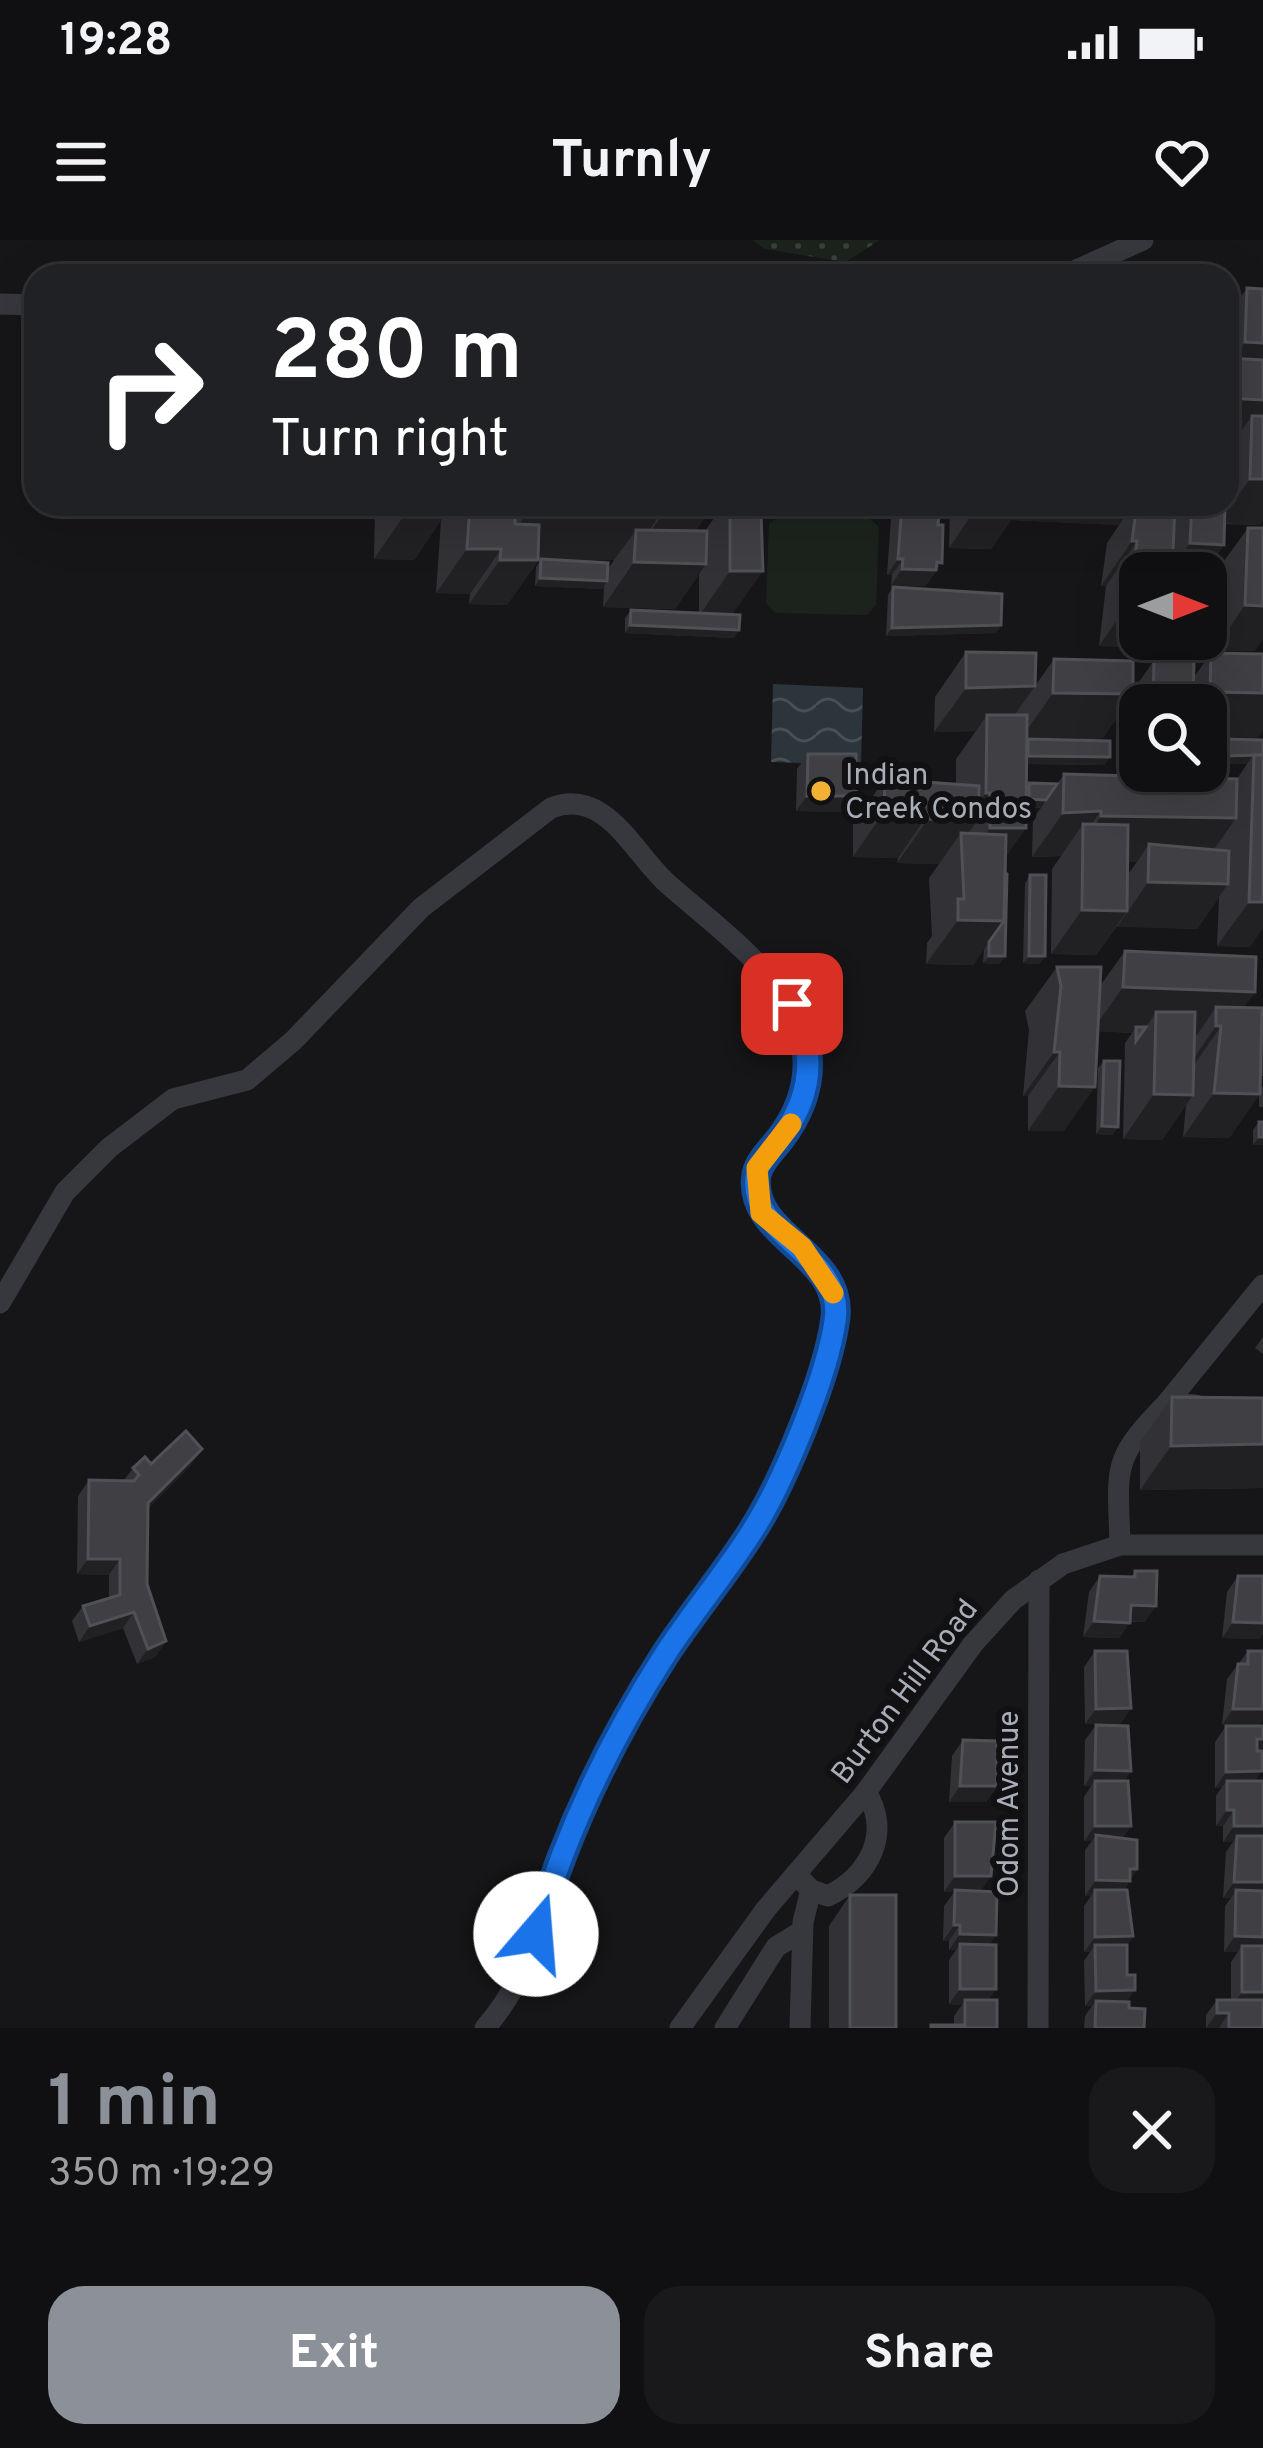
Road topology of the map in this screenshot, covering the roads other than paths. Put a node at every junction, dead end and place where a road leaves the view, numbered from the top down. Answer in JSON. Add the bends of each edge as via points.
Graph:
{"nodes":[{"id":1,"x":1143,"y":240,"type":"edge"},
{"id":2,"x":1090,"y":264,"type":"edge"},
{"id":3,"x":1263,"y":1285,"type":"edge"},
{"id":4,"x":0,"y":1303,"type":"edge"},
{"id":5,"x":1167,"y":1403,"type":"junction"},
{"id":6,"x":1225,"y":1406,"type":"edge"},
{"id":7,"x":1120,"y":1545,"type":"junction"},
{"id":8,"x":1263,"y":1545,"type":"edge"},
{"id":9,"x":1039,"y":1580,"type":"junction"},
{"id":10,"x":866,"y":1792,"type":"junction"},
{"id":11,"x":803,"y":1882,"type":"junction"},
{"id":12,"x":802,"y":1931,"type":"junction"},
{"id":13,"x":690,"y":2025,"type":"edge"},
{"id":14,"x":485,"y":2028,"type":"edge"},
{"id":15,"x":724,"y":2028,"type":"edge"},
{"id":16,"x":800,"y":2028,"type":"edge"},
{"id":17,"x":1038,"y":2028,"type":"edge"}],
"edges":[{"from":1,"to":2,"type":"street"},
{"from":3,"to":5,"type":"street"},
{"from":4,"to":14,"type":"street","via":[[65,1192],[109,1148],[173,1099],[247,1080],[421,908],[551,808],[585,805],[624,831],[650,868],[792,1004],[808,1041],[804,1102],[757,1168],[756,1191],[761,1213],[802,1247],[832,1289],[836,1320],[826,1361],[753,1531],[669,1649],[594,1777],[526,1966]]},
{"from":5,"to":6,"type":"street"},
{"from":5,"to":7,"type":"street","via":[[1121,1456]]},
{"from":7,"to":8,"type":"street","name":"Burton Hill Road"},
{"from":7,"to":9,"type":"street","name":"Burton Hill Road"},
{"from":9,"to":10,"type":"street","name":"Burton Hill Road","via":[[973,1644]]},
{"from":9,"to":17,"type":"street","name":"Odom Avenue"},
{"from":10,"to":11,"type":"street","name":"Burton Hill Road"},
{"from":10,"to":11,"type":"street","via":[[879,1812],[879,1839],[859,1874],[827,1896]]},
{"from":11,"to":12,"type":"street"},
{"from":11,"to":13,"type":"street","name":"Burton Hill Road"},
{"from":12,"to":15,"type":"street","via":[[776,1947]]},
{"from":12,"to":16,"type":"street"}]}
